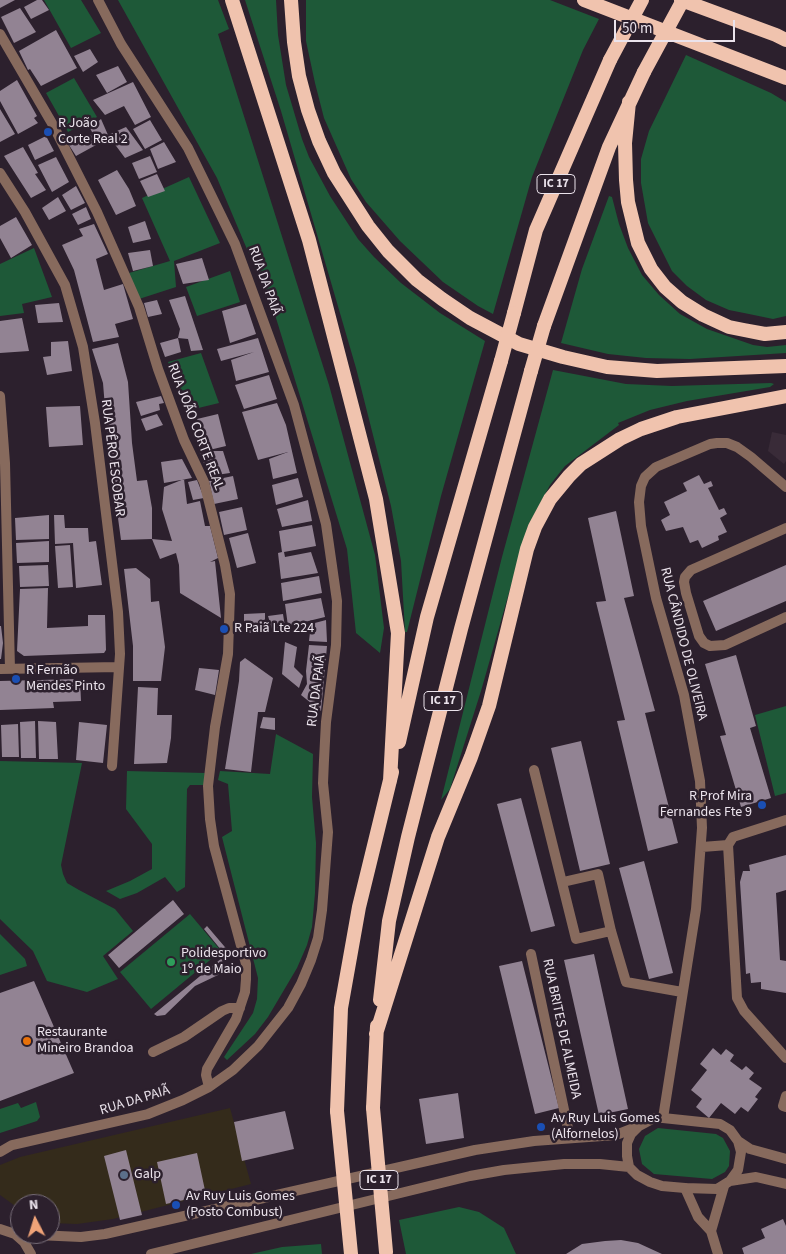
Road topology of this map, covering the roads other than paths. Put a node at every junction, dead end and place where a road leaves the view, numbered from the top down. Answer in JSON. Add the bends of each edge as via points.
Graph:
{"nodes":[{"id":1,"x":98,"y":0,"type":"edge"},
{"id":2,"x":232,"y":0,"type":"edge"},
{"id":3,"x":291,"y":0,"type":"edge"},
{"id":4,"x":584,"y":0,"type":"edge"},
{"id":5,"x":642,"y":0,"type":"edge"},
{"id":6,"x":682,"y":0,"type":"edge"},
{"id":7,"x":0,"y":34,"type":"edge"},
{"id":8,"x":783,"y":37,"type":"edge"},
{"id":9,"x":786,"y":78,"type":"edge"},
{"id":10,"x":629,"y":102,"type":"junction"},
{"id":11,"x":0,"y":173,"type":"edge"},
{"id":12,"x":786,"y":332,"type":"edge"},
{"id":13,"x":786,"y":366,"type":"edge"},
{"id":14,"x":0,"y":396,"type":"edge"},
{"id":15,"x":786,"y":396,"type":"edge"},
{"id":16,"x":786,"y":487,"type":"edge"},
{"id":17,"x":786,"y":528,"type":"edge"},
{"id":18,"x":786,"y":617,"type":"edge"},
{"id":19,"x":119,"y":667,"type":"junction"},
{"id":20,"x":5,"y":669,"type":"edge"},
{"id":21,"x":112,"y":766,"type":"dead end"},
{"id":22,"x":534,"y":770,"type":"dead end"},
{"id":23,"x":390,"y":781,"type":"junction"},
{"id":24,"x":786,"y":820,"type":"edge"},
{"id":25,"x":728,"y":845,"type":"junction"},
{"id":26,"x":702,"y":847,"type":"junction"},
{"id":27,"x":563,"y":882,"type":"junction"},
{"id":28,"x":611,"y":931,"type":"junction"},
{"id":29,"x":531,"y":954,"type":"dead end"},
{"id":30,"x":682,"y":992,"type":"junction"},
{"id":31,"x":240,"y":1008,"type":"junction"},
{"id":32,"x":376,"y":1034,"type":"junction"},
{"id":33,"x":153,"y":1052,"type":"dead end"},
{"id":34,"x":786,"y":1058,"type":"edge"},
{"id":35,"x":209,"y":1086,"type":"junction"},
{"id":36,"x":786,"y":1096,"type":"edge"},
{"id":37,"x":786,"y":1107,"type":"edge"},
{"id":38,"x":663,"y":1118,"type":"junction"},
{"id":39,"x":639,"y":1126,"type":"junction"},
{"id":40,"x":570,"y":1138,"type":"junction"},
{"id":41,"x":738,"y":1141,"type":"junction"},
{"id":42,"x":12,"y":1145,"type":"junction"},
{"id":43,"x":0,"y":1146,"type":"edge"},
{"id":44,"x":0,"y":1152,"type":"edge"},
{"id":45,"x":786,"y":1159,"type":"edge"},
{"id":46,"x":629,"y":1167,"type":"junction"},
{"id":47,"x":727,"y":1183,"type":"junction"},
{"id":48,"x":786,"y":1184,"type":"edge"},
{"id":49,"x":685,"y":1188,"type":"junction"},
{"id":50,"x":711,"y":1231,"type":"junction"},
{"id":51,"x":60,"y":1236,"type":"edge"},
{"id":52,"x":386,"y":1253,"type":"edge"},
{"id":53,"x":151,"y":1254,"type":"edge"},
{"id":54,"x":351,"y":1254,"type":"edge"},
{"id":55,"x":718,"y":1254,"type":"edge"}],
"edges":[{"from":1,"to":35,"type":"street","name":"RUA DA PAIÃ","via":[[121,44],[188,148],[235,244],[296,413],[326,524],[337,601],[336,645],[326,722],[323,783],[328,832],[318,938],[301,984],[273,1029],[233,1070]]},
{"from":2,"to":23,"type":"highway","via":[[309,240],[376,499],[398,633]]},
{"from":3,"to":13,"type":"highway","via":[[299,76],[319,141],[334,173],[388,251],[442,299],[519,344],[607,368],[656,371]]},
{"from":4,"to":9,"type":"highway"},
{"from":5,"to":23,"type":"highway","number":"IC 17","bridge":true,"via":[[610,60],[536,230],[427,617]]},
{"from":6,"to":8,"type":"highway"},
{"from":6,"to":10,"type":"highway","number":"IC 17","bridge":true},
{"from":7,"to":31,"type":"street","name":"RUA JOÃO CORTE REAL","via":[[53,125],[97,212],[139,307],[184,440],[204,482],[223,557],[230,594],[228,654],[208,786],[214,846],[246,964],[246,985]]},
{"from":10,"to":12,"type":"highway","via":[[625,143],[628,202],[638,243],[651,269],[665,287],[703,315],[729,327],[764,334]]},
{"from":10,"to":32,"type":"highway","number":"IC 17","bridge":true,"via":[[609,147],[544,326],[531,372],[408,837],[389,921]]},
{"from":11,"to":19,"type":"street","name":"RUA PÊRO ESCOBAR","via":[[65,285],[83,347],[118,612]]},
{"from":14,"to":20,"type":"street","via":[[5,473]]},
{"from":15,"to":32,"type":"highway","via":[[677,417],[620,439],[581,464],[550,499],[528,549],[489,706],[438,837]]},
{"from":16,"to":26,"type":"street","name":"RUA CÂNDIDO DE OLIVEIRA","via":[[751,457],[727,443],[710,444],[650,471],[641,486],[641,526],[656,598],[684,695],[700,781]]},
{"from":17,"to":18,"type":"street","via":[[691,570],[684,582],[699,636],[710,646],[725,645]]},
{"from":19,"to":20,"type":"street"},
{"from":19,"to":21,"type":"street","name":"RUA PÊRO ESCOBAR"},
{"from":22,"to":27,"type":"street"},
{"from":23,"to":54,"type":"highway","number":"IC 17","bridge":true,"via":[[358,907],[341,1008],[337,1111]]},
{"from":24,"to":25,"type":"street","via":[[737,835]]},
{"from":25,"to":26,"type":"street"},
{"from":25,"to":34,"type":"street","via":[[737,998],[744,1011]]},
{"from":26,"to":30,"type":"street","name":"RUA CÂNDIDO DE OLIVEIRA","via":[[696,909]]},
{"from":27,"to":28,"type":"street","via":[[598,874]]},
{"from":27,"to":28,"type":"street","via":[[576,939]]},
{"from":28,"to":30,"type":"street","via":[[626,982]]},
{"from":29,"to":40,"type":"street","name":"RUA BRITES DE ALMEIDA"},
{"from":30,"to":38,"type":"street","name":"RUA CÂNDIDO DE OLIVEIRA"},
{"from":31,"to":33,"type":"street","via":[[222,1011],[184,1037]]},
{"from":31,"to":35,"type":"street","name":"RUA JOÃO CORTE REAL","via":[[207,1068]]},
{"from":32,"to":52,"type":"highway","number":"IC 17","bridge":true,"via":[[372,1108]]},
{"from":35,"to":42,"type":"street","name":"RUA DA PAIÃ","via":[[148,1114]]},
{"from":36,"to":37,"type":"street","via":[[783,1106]]},
{"from":38,"to":39,"type":"street","via":[[654,1118]]},
{"from":38,"to":41,"type":"street","via":[[720,1124],[730,1130]]},
{"from":39,"to":40,"type":"street","via":[[616,1135]]},
{"from":39,"to":46,"type":"street","via":[[627,1142]]},
{"from":40,"to":51,"type":"street","via":[[474,1150],[105,1234]]},
{"from":41,"to":45,"type":"street","via":[[750,1149]]},
{"from":41,"to":47,"type":"street","via":[[740,1162]]},
{"from":42,"to":43,"type":"street"},
{"from":42,"to":44,"type":"street","name":"RUA DA PAIÃ"},
{"from":46,"to":49,"type":"street","via":[[650,1182]]},
{"from":46,"to":53,"type":"street","via":[[564,1164],[470,1176]]},
{"from":47,"to":48,"type":"street","via":[[756,1177]]},
{"from":47,"to":49,"type":"street","via":[[717,1189]]},
{"from":47,"to":50,"type":"street"},
{"from":49,"to":50,"type":"street","via":[[698,1217]]},
{"from":50,"to":55,"type":"street"}]}
